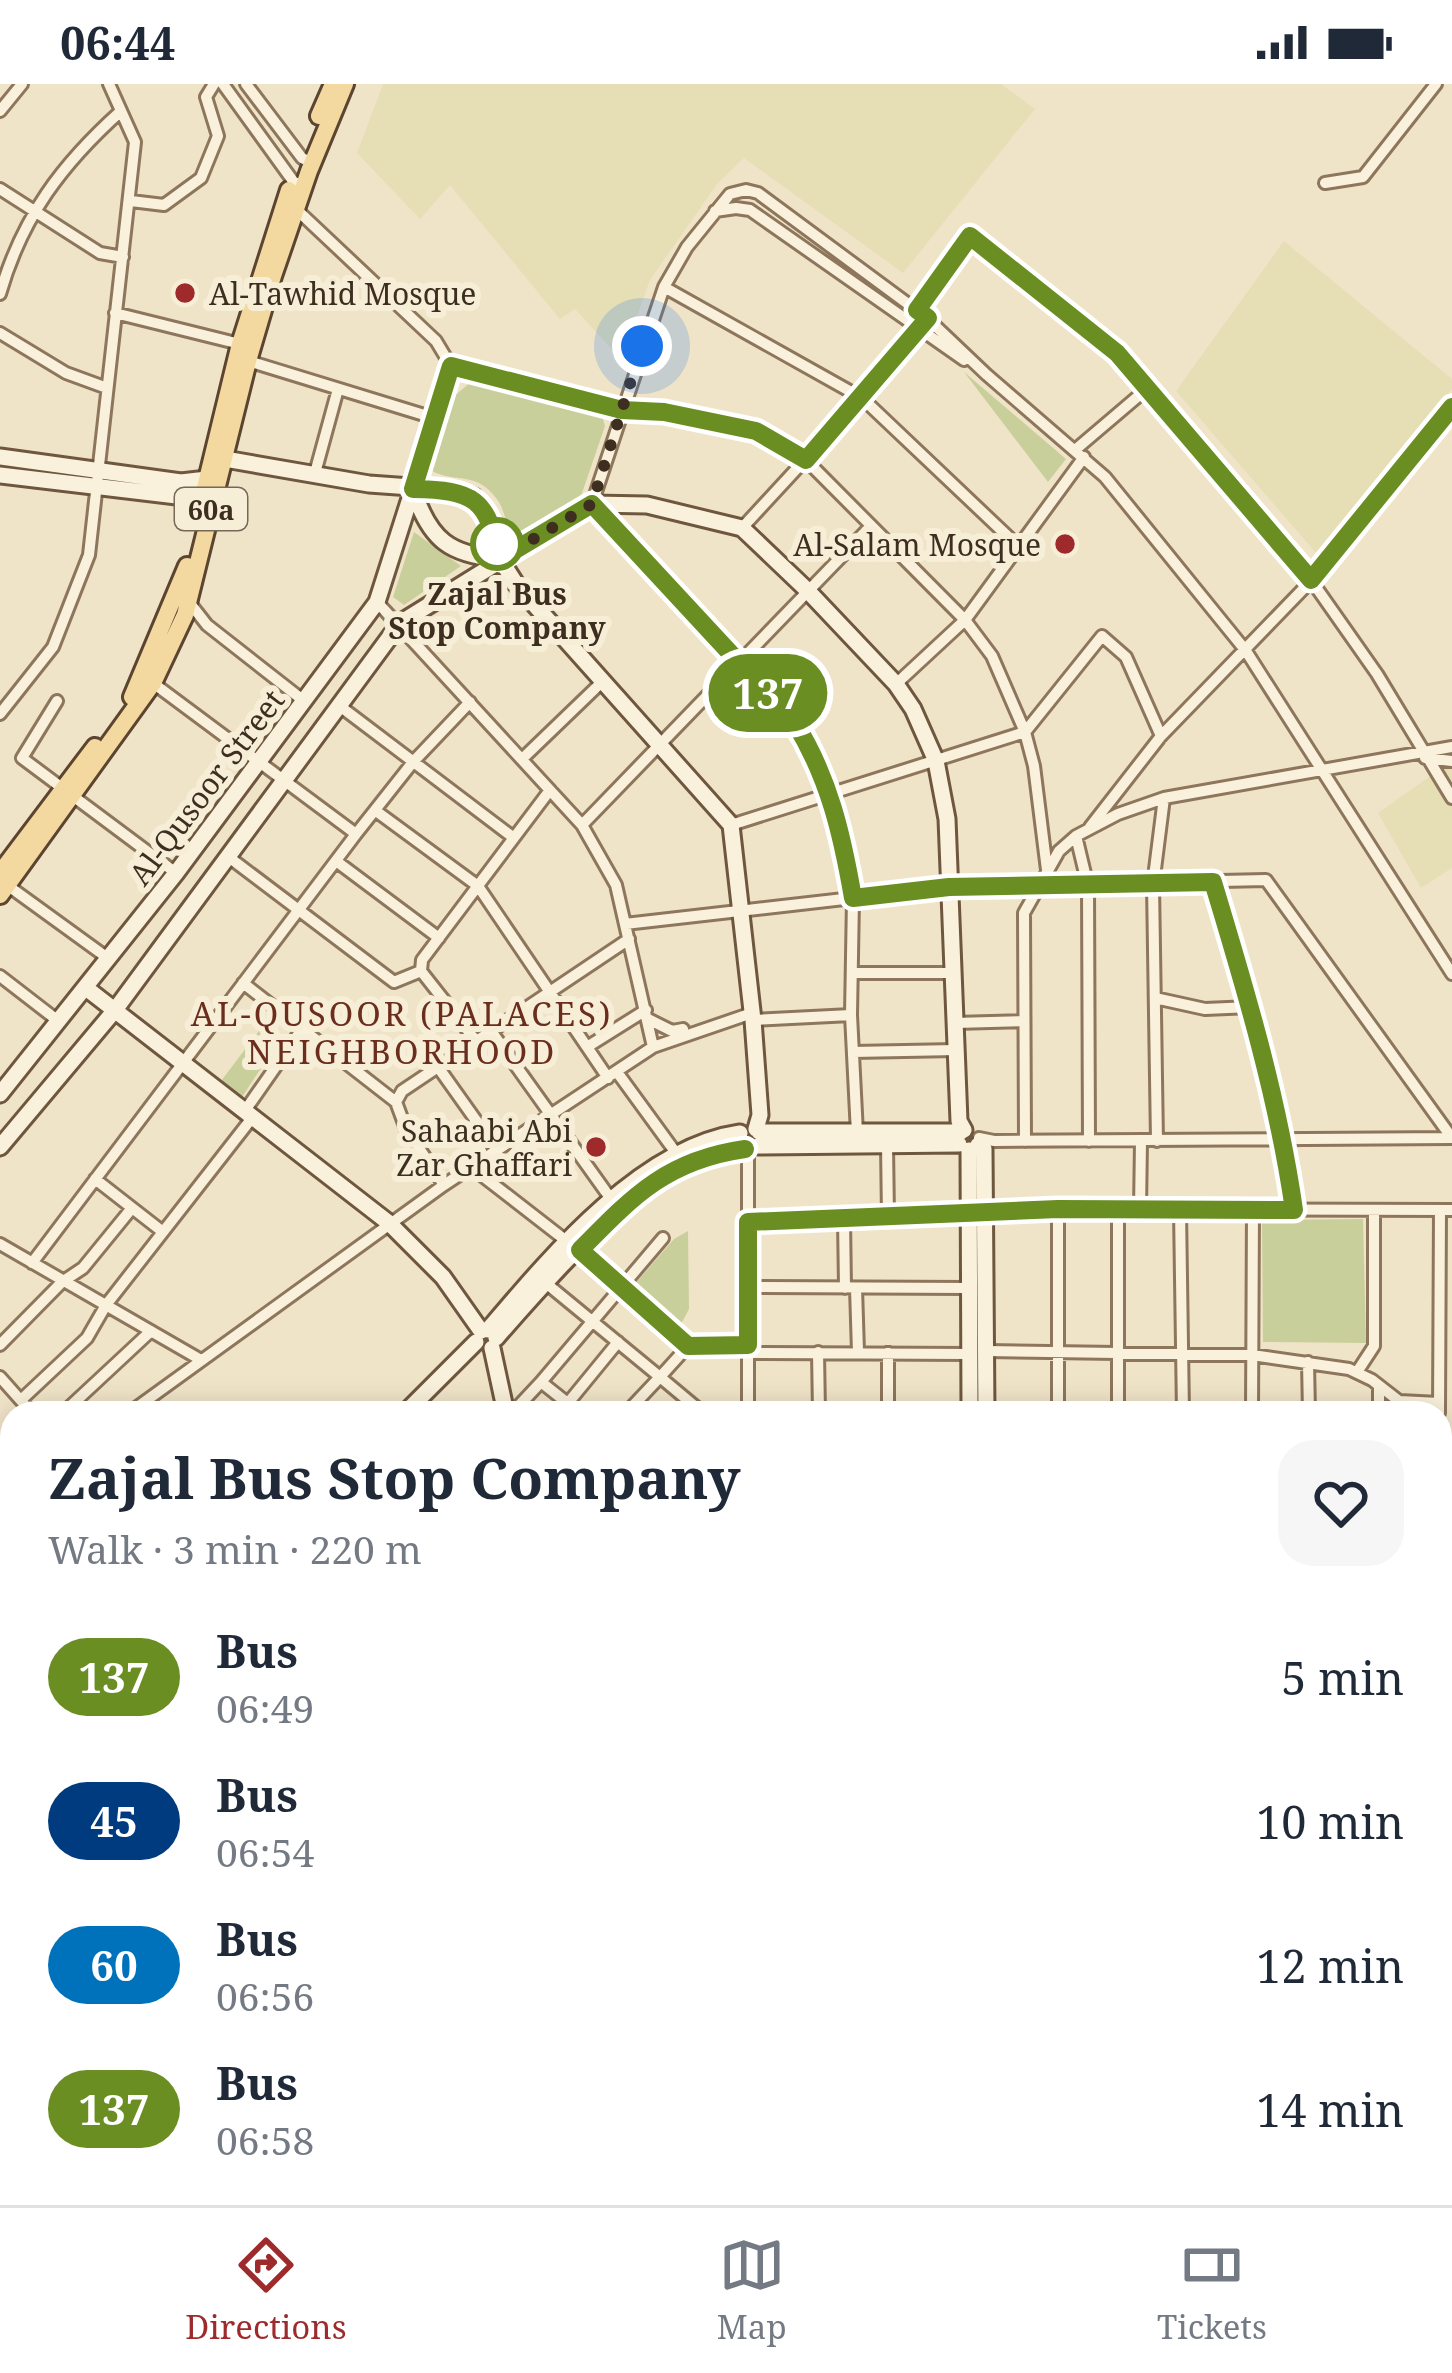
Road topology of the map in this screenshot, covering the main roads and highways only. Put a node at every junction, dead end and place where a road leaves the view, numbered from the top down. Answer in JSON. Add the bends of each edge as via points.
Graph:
{"nodes":[{"id":1,"x":333,"y":84,"type":"edge"},
{"id":2,"x":345,"y":84,"type":"edge"},
{"id":3,"x":307,"y":161,"type":"junction"},
{"id":4,"x":243,"y":352,"type":"junction"},
{"id":5,"x":208,"y":489,"type":"junction"},
{"id":6,"x":70,"y":791,"type":"junction"},
{"id":7,"x":2,"y":885,"type":"edge"}],
"edges":[{"from":1,"to":3,"type":"main road","number":"60a"},
{"from":2,"to":3,"type":"main road","number":"60a"},
{"from":3,"to":4,"type":"main road","number":"60a"},
{"from":4,"to":5,"type":"main road","number":"60a"},
{"from":4,"to":5,"type":"main road","number":"60a","via":[[225,459]]},
{"from":5,"to":6,"type":"main road","number":"60a","via":[[183,581],[132,697]]},
{"from":5,"to":6,"type":"main road","number":"60a","via":[[189,602],[153,682]]},
{"from":6,"to":7,"type":"main road","number":"60a"}]}
